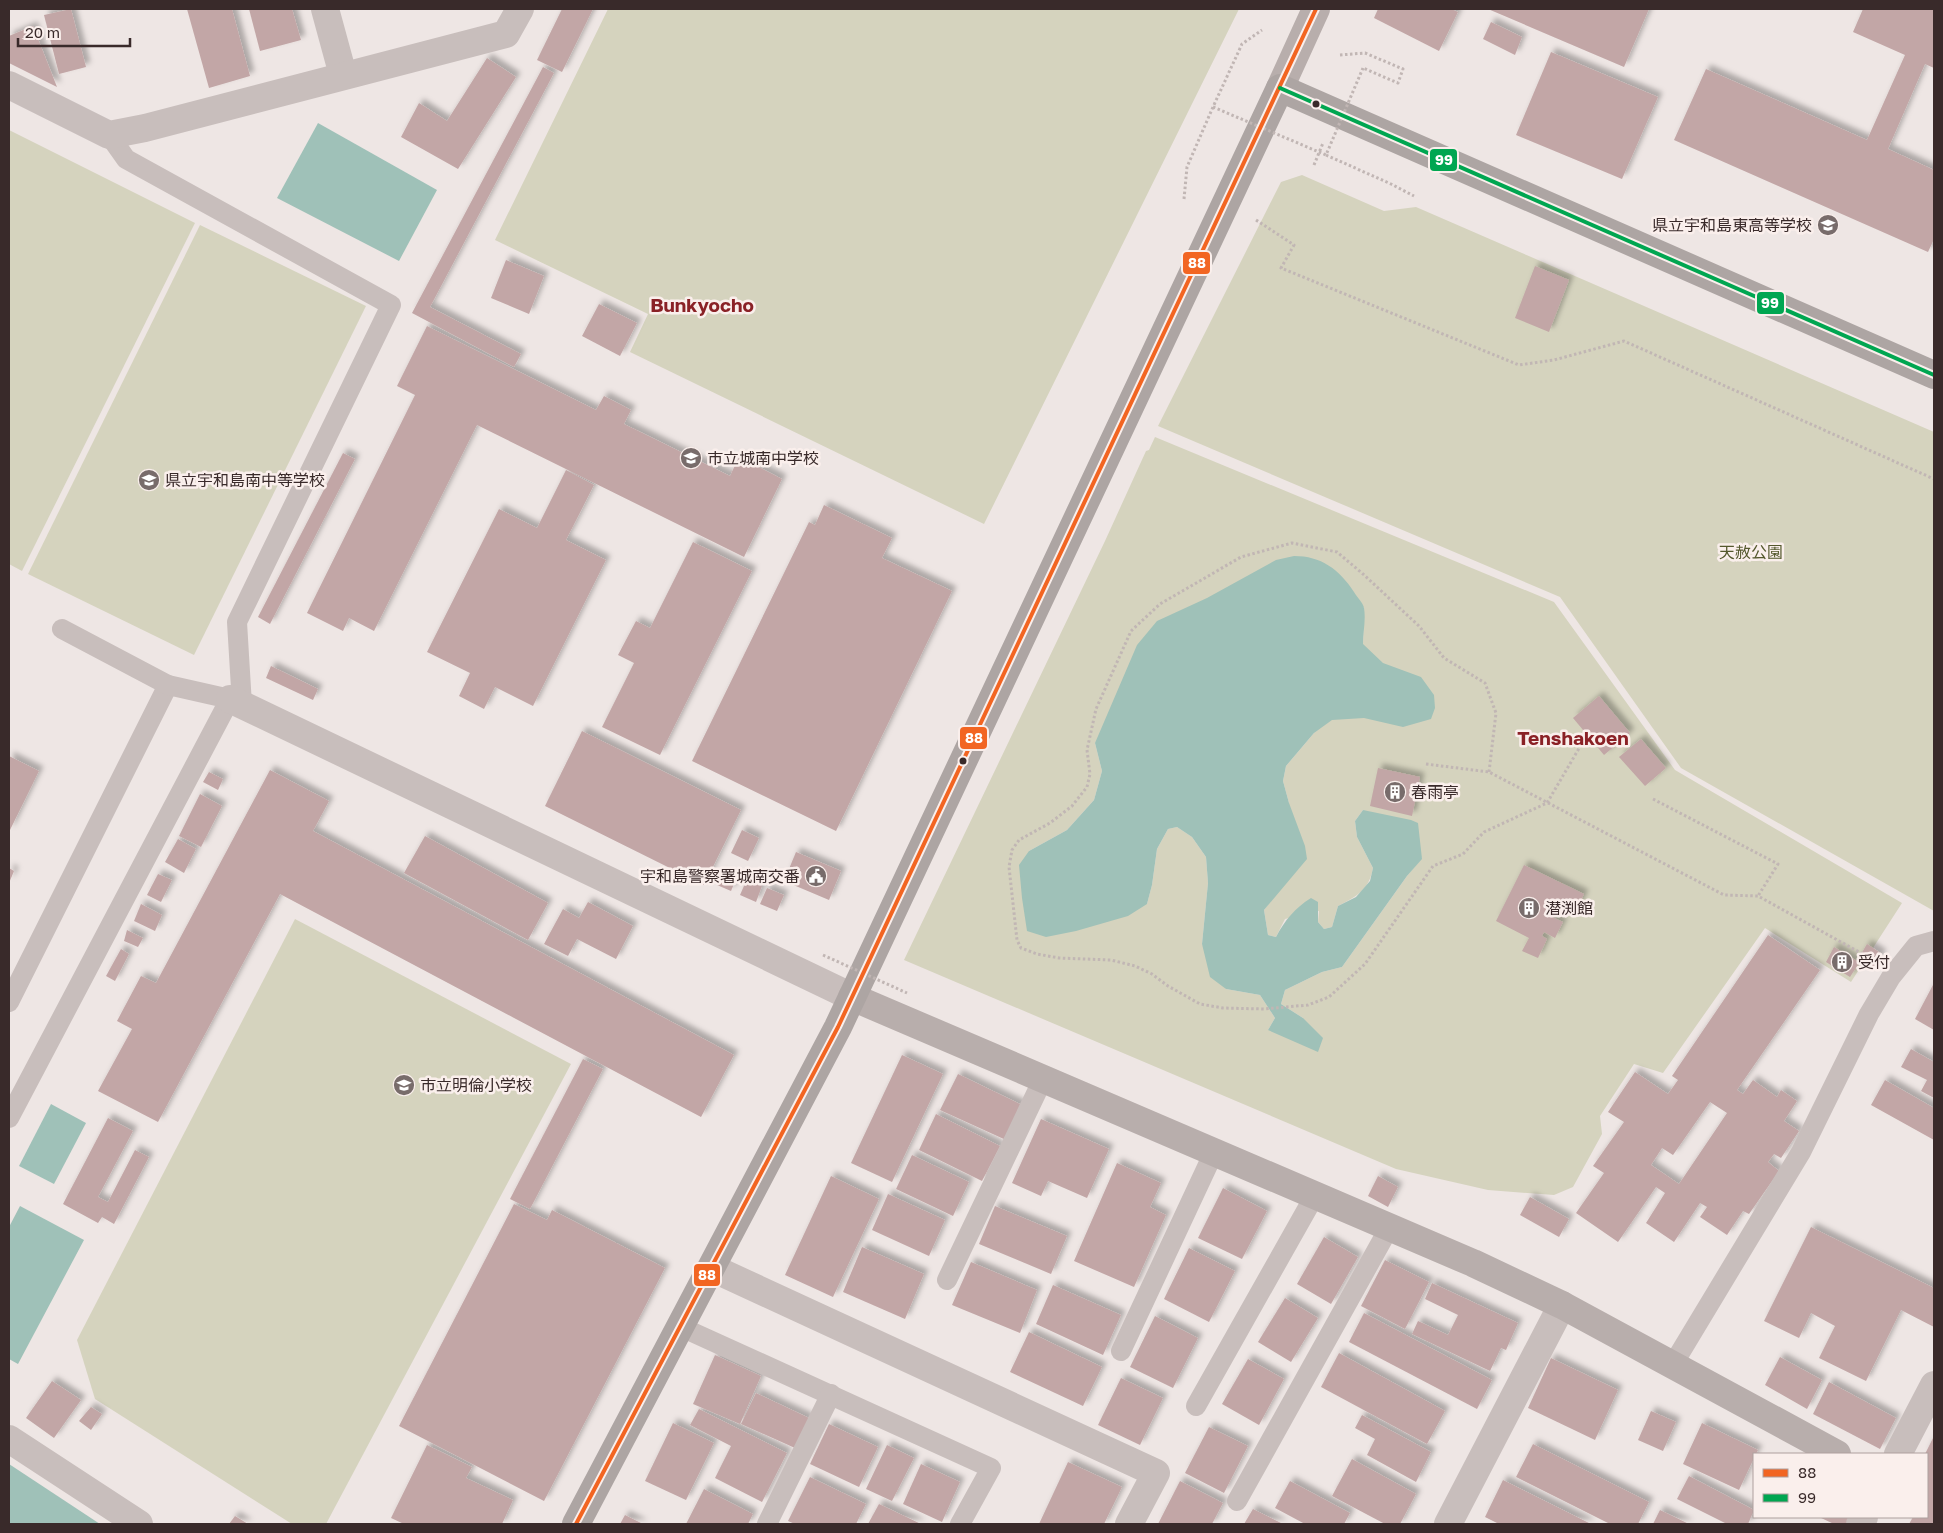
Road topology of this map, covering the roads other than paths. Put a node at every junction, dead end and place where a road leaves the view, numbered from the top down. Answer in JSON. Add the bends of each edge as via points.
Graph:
{"nodes":[{"id":1,"x":325,"y":9,"type":"edge"},
{"id":2,"x":520,"y":9,"type":"edge"},
{"id":3,"x":1316,"y":9,"type":"edge"},
{"id":4,"x":343,"y":76,"type":"junction"},
{"id":5,"x":9,"y":85,"type":"edge"},
{"id":6,"x":1280,"y":88,"type":"junction"},
{"id":7,"x":109,"y":134,"type":"junction"},
{"id":8,"x":1934,"y":374,"type":"edge"},
{"id":9,"x":62,"y":629,"type":"dead end"},
{"id":10,"x":168,"y":685,"type":"junction"},
{"id":11,"x":236,"y":702,"type":"junction"},
{"id":12,"x":1934,"y":941,"type":"edge"},
{"id":13,"x":852,"y":997,"type":"junction"},
{"id":14,"x":9,"y":1002,"type":"edge"},
{"id":15,"x":1043,"y":1079,"type":"junction"},
{"id":16,"x":9,"y":1118,"type":"edge"},
{"id":17,"x":1214,"y":1152,"type":"junction"},
{"id":18,"x":1315,"y":1196,"type":"junction"},
{"id":19,"x":1389,"y":1228,"type":"junction"},
{"id":20,"x":712,"y":1268,"type":"junction"},
{"id":21,"x":947,"y":1280,"type":"dead end"},
{"id":22,"x":1562,"y":1305,"type":"junction"},
{"id":23,"x":681,"y":1327,"type":"junction"},
{"id":24,"x":1121,"y":1351,"type":"dead end"},
{"id":25,"x":1672,"y":1366,"type":"junction"},
{"id":26,"x":1934,"y":1385,"type":"edge"},
{"id":27,"x":831,"y":1394,"type":"junction"},
{"id":28,"x":1196,"y":1406,"type":"dead end"},
{"id":29,"x":9,"y":1439,"type":"edge"},
{"id":30,"x":1835,"y":1453,"type":"edge"},
{"id":31,"x":1899,"y":1453,"type":"edge"},
{"id":32,"x":1237,"y":1501,"type":"dead end"},
{"id":33,"x":138,"y":1524,"type":"edge"},
{"id":34,"x":576,"y":1524,"type":"edge"},
{"id":35,"x":766,"y":1524,"type":"edge"},
{"id":36,"x":960,"y":1524,"type":"edge"},
{"id":37,"x":1129,"y":1524,"type":"edge"},
{"id":38,"x":1448,"y":1524,"type":"edge"}],
"edges":[{"from":1,"to":4,"type":"street"},
{"from":2,"to":4,"type":"street","via":[[506,34]]},
{"from":3,"to":6,"type":"street"},
{"from":4,"to":7,"type":"street","via":[[146,128]]},
{"from":5,"to":7,"type":"street"},
{"from":6,"to":8,"type":"highway"},
{"from":6,"to":13,"type":"highway"},
{"from":7,"to":11,"type":"lane","via":[[126,159],[391,305],[237,622]]},
{"from":9,"to":10,"type":"lane"},
{"from":10,"to":11,"type":"lane"},
{"from":10,"to":14,"type":"lane"},
{"from":11,"to":13,"type":"street"},
{"from":11,"to":16,"type":"lane"},
{"from":12,"to":25,"type":"lane","via":[[1916,946],[1894,973],[1869,1014],[1801,1152]]},
{"from":13,"to":15,"type":"street"},
{"from":13,"to":20,"type":"highway"},
{"from":15,"to":17,"type":"street"},
{"from":15,"to":21,"type":"lane"},
{"from":17,"to":18,"type":"street"},
{"from":17,"to":24,"type":"lane"},
{"from":18,"to":19,"type":"street"},
{"from":18,"to":28,"type":"lane"},
{"from":19,"to":22,"type":"street"},
{"from":19,"to":32,"type":"lane"},
{"from":20,"to":23,"type":"highway"},
{"from":20,"to":37,"type":"street","via":[[1156,1473]]},
{"from":22,"to":25,"type":"street"},
{"from":22,"to":38,"type":"street"},
{"from":23,"to":27,"type":"lane"},
{"from":23,"to":34,"type":"highway"},
{"from":25,"to":30,"type":"street"},
{"from":26,"to":31,"type":"street"},
{"from":27,"to":35,"type":"lane"},
{"from":27,"to":36,"type":"lane","via":[[991,1468]]},
{"from":29,"to":33,"type":"street"}]}
